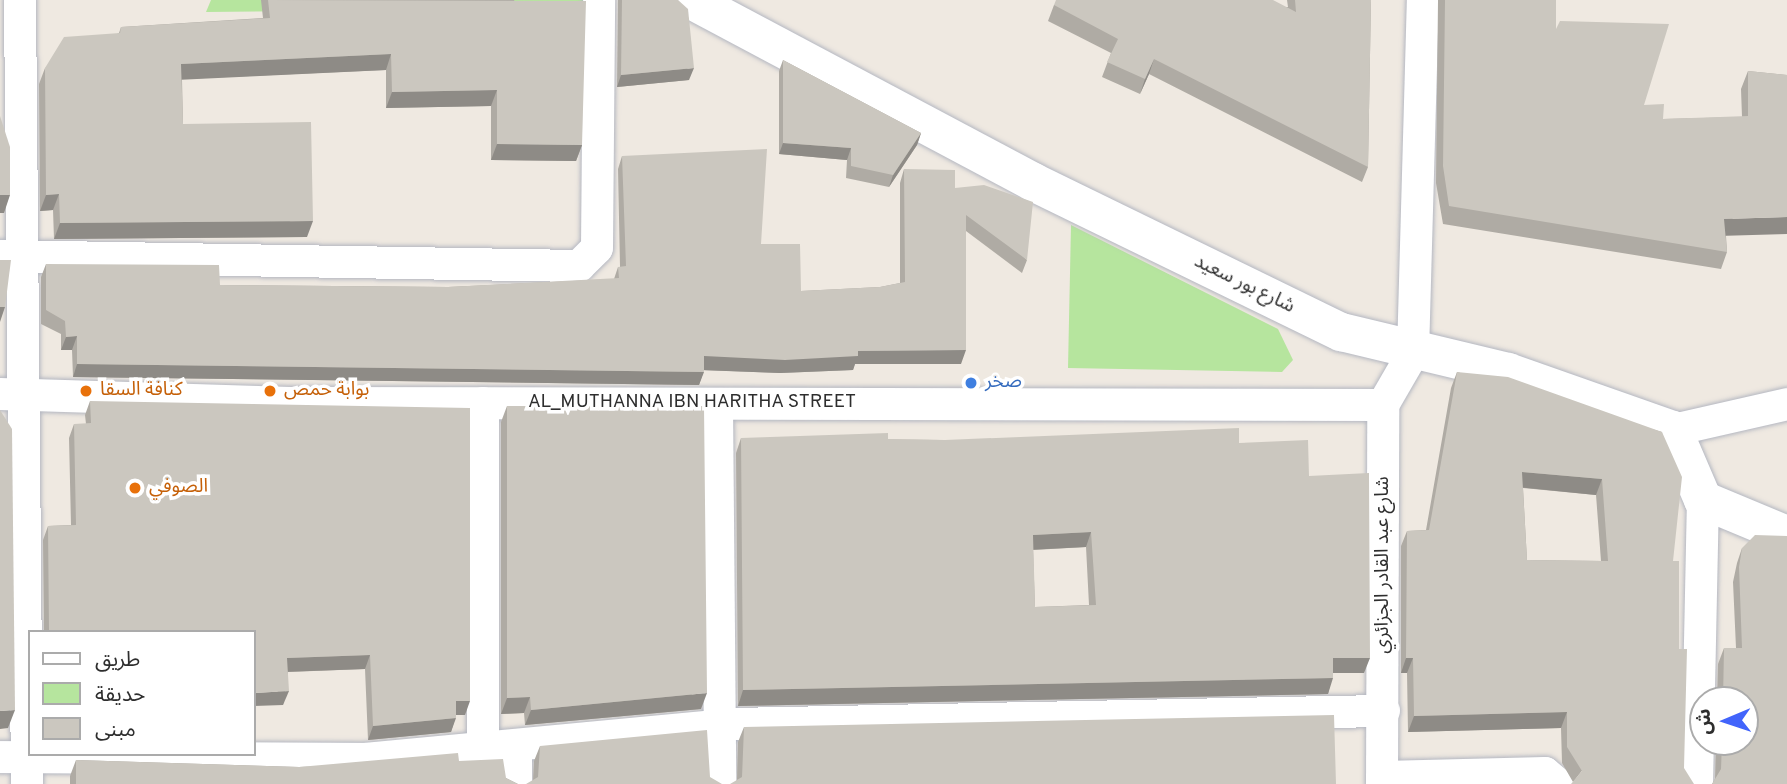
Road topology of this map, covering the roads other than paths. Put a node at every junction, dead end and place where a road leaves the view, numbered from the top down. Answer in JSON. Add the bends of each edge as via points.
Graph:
{"nodes":[{"id":1,"x":20,"y":0,"type":"edge"},
{"id":2,"x":599,"y":0,"type":"edge"},
{"id":3,"x":691,"y":0,"type":"edge"},
{"id":4,"x":1423,"y":0,"type":"edge"},
{"id":5,"x":10,"y":257,"type":"edge"},
{"id":6,"x":1413,"y":353,"type":"junction"},
{"id":7,"x":10,"y":394,"type":"edge"},
{"id":8,"x":483,"y":403,"type":"junction"},
{"id":9,"x":717,"y":404,"type":"junction"},
{"id":10,"x":1787,"y":404,"type":"edge"},
{"id":11,"x":1383,"y":405,"type":"junction"},
{"id":12,"x":1673,"y":430,"type":"junction"},
{"id":13,"x":1703,"y":500,"type":"junction"},
{"id":14,"x":1787,"y":535,"type":"edge"},
{"id":15,"x":1384,"y":710,"type":"junction"},
{"id":16,"x":719,"y":726,"type":"junction"},
{"id":17,"x":516,"y":747,"type":"junction"},
{"id":18,"x":483,"y":750,"type":"junction"},
{"id":19,"x":18,"y":766,"type":"edge"},
{"id":20,"x":1382,"y":780,"type":"edge"},
{"id":21,"x":516,"y":784,"type":"edge"},
{"id":22,"x":720,"y":784,"type":"edge"},
{"id":23,"x":1558,"y":784,"type":"edge"},
{"id":24,"x":1697,"y":784,"type":"edge"}],
"edges":[{"from":1,"to":5,"type":"street"},
{"from":2,"to":5,"type":"street","via":[[597,248],[579,267]]},
{"from":3,"to":6,"type":"main road","name":"شارع بور سعيد","via":[[1045,188],[1340,332]]},
{"from":4,"to":6,"type":"street"},
{"from":5,"to":7,"type":"street"},
{"from":6,"to":11,"type":"street"},
{"from":6,"to":12,"type":"main road","name":"شارع بور سعيد","via":[[1508,372]]},
{"from":7,"to":8,"type":"street","name":"AL_MUTHANNA IBN HARITHA STREET"},
{"from":7,"to":19,"type":"street"},
{"from":8,"to":9,"type":"street","name":"AL_MUTHANNA IBN HARITHA STREET"},
{"from":8,"to":18,"type":"street"},
{"from":9,"to":11,"type":"street","name":"AL_MUTHANNA IBN HARITHA STREET"},
{"from":9,"to":16,"type":"street"},
{"from":10,"to":12,"type":"street"},
{"from":11,"to":15,"type":"street","name":"شارع عبد القادر الجزائري"},
{"from":12,"to":13,"type":"main road"},
{"from":13,"to":14,"type":"main road"},
{"from":13,"to":24,"type":"street"},
{"from":15,"to":16,"type":"street"},
{"from":15,"to":20,"type":"street","name":"شارع عبد القادر الجزائري"},
{"from":16,"to":17,"type":"street"},
{"from":16,"to":22,"type":"street"},
{"from":17,"to":18,"type":"street"},
{"from":17,"to":21,"type":"street"},
{"from":18,"to":19,"type":"street","via":[[365,759]]},
{"from":20,"to":23,"type":"street","via":[[1545,773]]}]}
